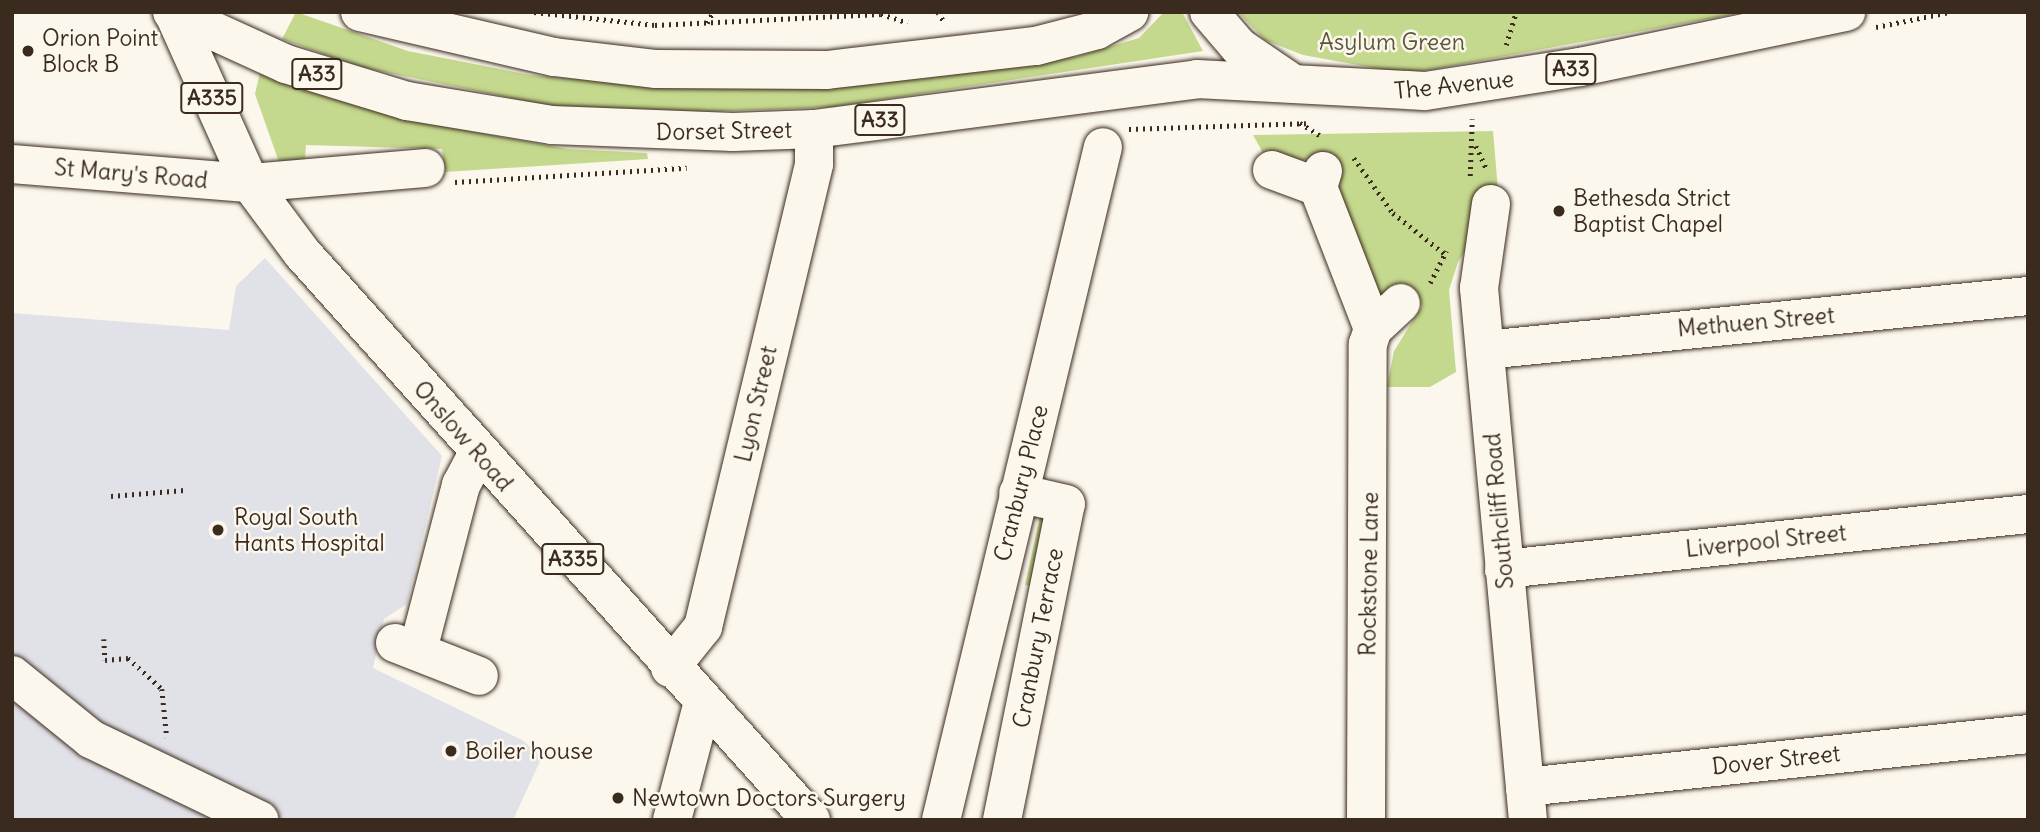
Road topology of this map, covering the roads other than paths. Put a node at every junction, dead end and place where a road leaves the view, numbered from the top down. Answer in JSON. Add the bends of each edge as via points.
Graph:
{"nodes":[{"id":1,"x":360,"y":12,"type":"edge"},
{"id":2,"x":1129,"y":12,"type":"edge"},
{"id":3,"x":1209,"y":12,"type":"edge"},
{"id":4,"x":1846,"y":12,"type":"edge"},
{"id":5,"x":173,"y":13,"type":"edge"},
{"id":6,"x":1292,"y":83,"type":"junction"},
{"id":7,"x":814,"y":128,"type":"junction"},
{"id":8,"x":1112,"y":138,"type":"road end"},
{"id":9,"x":12,"y":164,"type":"edge"},
{"id":10,"x":1272,"y":170,"type":"dead end"},
{"id":11,"x":438,"y":175,"type":"road end"},
{"id":12,"x":250,"y":183,"type":"junction"},
{"id":13,"x":1491,"y":204,"type":"dead end"},
{"id":14,"x":2028,"y":296,"type":"edge"},
{"id":15,"x":1401,"y":303,"type":"dead end"},
{"id":16,"x":1373,"y":329,"type":"junction"},
{"id":17,"x":1485,"y":350,"type":"junction"},
{"id":18,"x":478,"y":453,"type":"junction"},
{"id":19,"x":1018,"y":494,"type":"junction"},
{"id":20,"x":2028,"y":514,"type":"edge"},
{"id":21,"x":1504,"y":569,"type":"junction"},
{"id":22,"x":670,"y":668,"type":"junction"},
{"id":23,"x":12,"y":675,"type":"edge"},
{"id":24,"x":479,"y":677,"type":"dead end"},
{"id":25,"x":703,"y":702,"type":"junction"},
{"id":26,"x":2028,"y":734,"type":"edge"},
{"id":27,"x":1526,"y":803,"type":"edge"},
{"id":28,"x":205,"y":808,"type":"edge"},
{"id":29,"x":259,"y":820,"type":"edge"},
{"id":30,"x":672,"y":820,"type":"edge"},
{"id":31,"x":811,"y":820,"type":"edge"},
{"id":32,"x":941,"y":820,"type":"edge"},
{"id":33,"x":1002,"y":820,"type":"edge"},
{"id":34,"x":1366,"y":820,"type":"edge"}],
"edges":[{"from":1,"to":2,"type":"street","via":[[554,57],[656,69],[788,70],[1015,50],[1097,30]]},
{"from":3,"to":6,"type":"street","name":"The Avenue","number":"A33","via":[[1238,47]]},
{"from":4,"to":6,"type":"street","name":"The Avenue","number":"A33","via":[[1453,88],[1371,93]]},
{"from":5,"to":7,"type":"street","name":"Dorset Street","number":"A33","via":[[349,85],[468,112],[640,132]]},
{"from":5,"to":12,"type":"street","name":"Onslow Road","number":"A335"},
{"from":6,"to":7,"type":"street","name":"Dorset Street","number":"A33","via":[[1172,82]]},
{"from":7,"to":22,"type":"street","name":"Lyon Street","via":[[814,164],[703,627]]},
{"from":8,"to":19,"type":"street","name":"Cranbury Place"},
{"from":9,"to":12,"type":"street","name":"St Mary's Road"},
{"from":10,"to":16,"type":"street","name":"Rockstone Lane","via":[[1327,157]]},
{"from":11,"to":12,"type":"street","name":"St Mary's Road"},
{"from":12,"to":18,"type":"street","name":"Onslow Road","number":"A335","via":[[302,253]]},
{"from":13,"to":17,"type":"street","name":"Southcliff Road","via":[[1479,266]]},
{"from":14,"to":17,"type":"street","name":"Methuen Street"},
{"from":15,"to":16,"type":"street"},
{"from":16,"to":34,"type":"street","name":"Rockstone Lane"},
{"from":17,"to":21,"type":"street","name":"Southcliff Road"},
{"from":18,"to":22,"type":"street","name":"Onslow Road","number":"A335"},
{"from":18,"to":24,"type":"street","via":[[461,485],[405,647]]},
{"from":19,"to":32,"type":"street","name":"Cranbury Place"},
{"from":19,"to":33,"type":"street","name":"Cranbury Terrace","via":[[1066,504]]},
{"from":20,"to":21,"type":"street","name":"Liverpool Street"},
{"from":21,"to":27,"type":"street","name":"Southcliff Road"},
{"from":22,"to":25,"type":"street","name":"Onslow Road","number":"A335"},
{"from":23,"to":28,"type":"street","via":[[91,739]]},
{"from":25,"to":30,"type":"street"},
{"from":25,"to":31,"type":"street","name":"Onslow Road","number":"A335"},
{"from":26,"to":27,"type":"street","name":"Dover Street"},
{"from":28,"to":29,"type":"street"}]}
